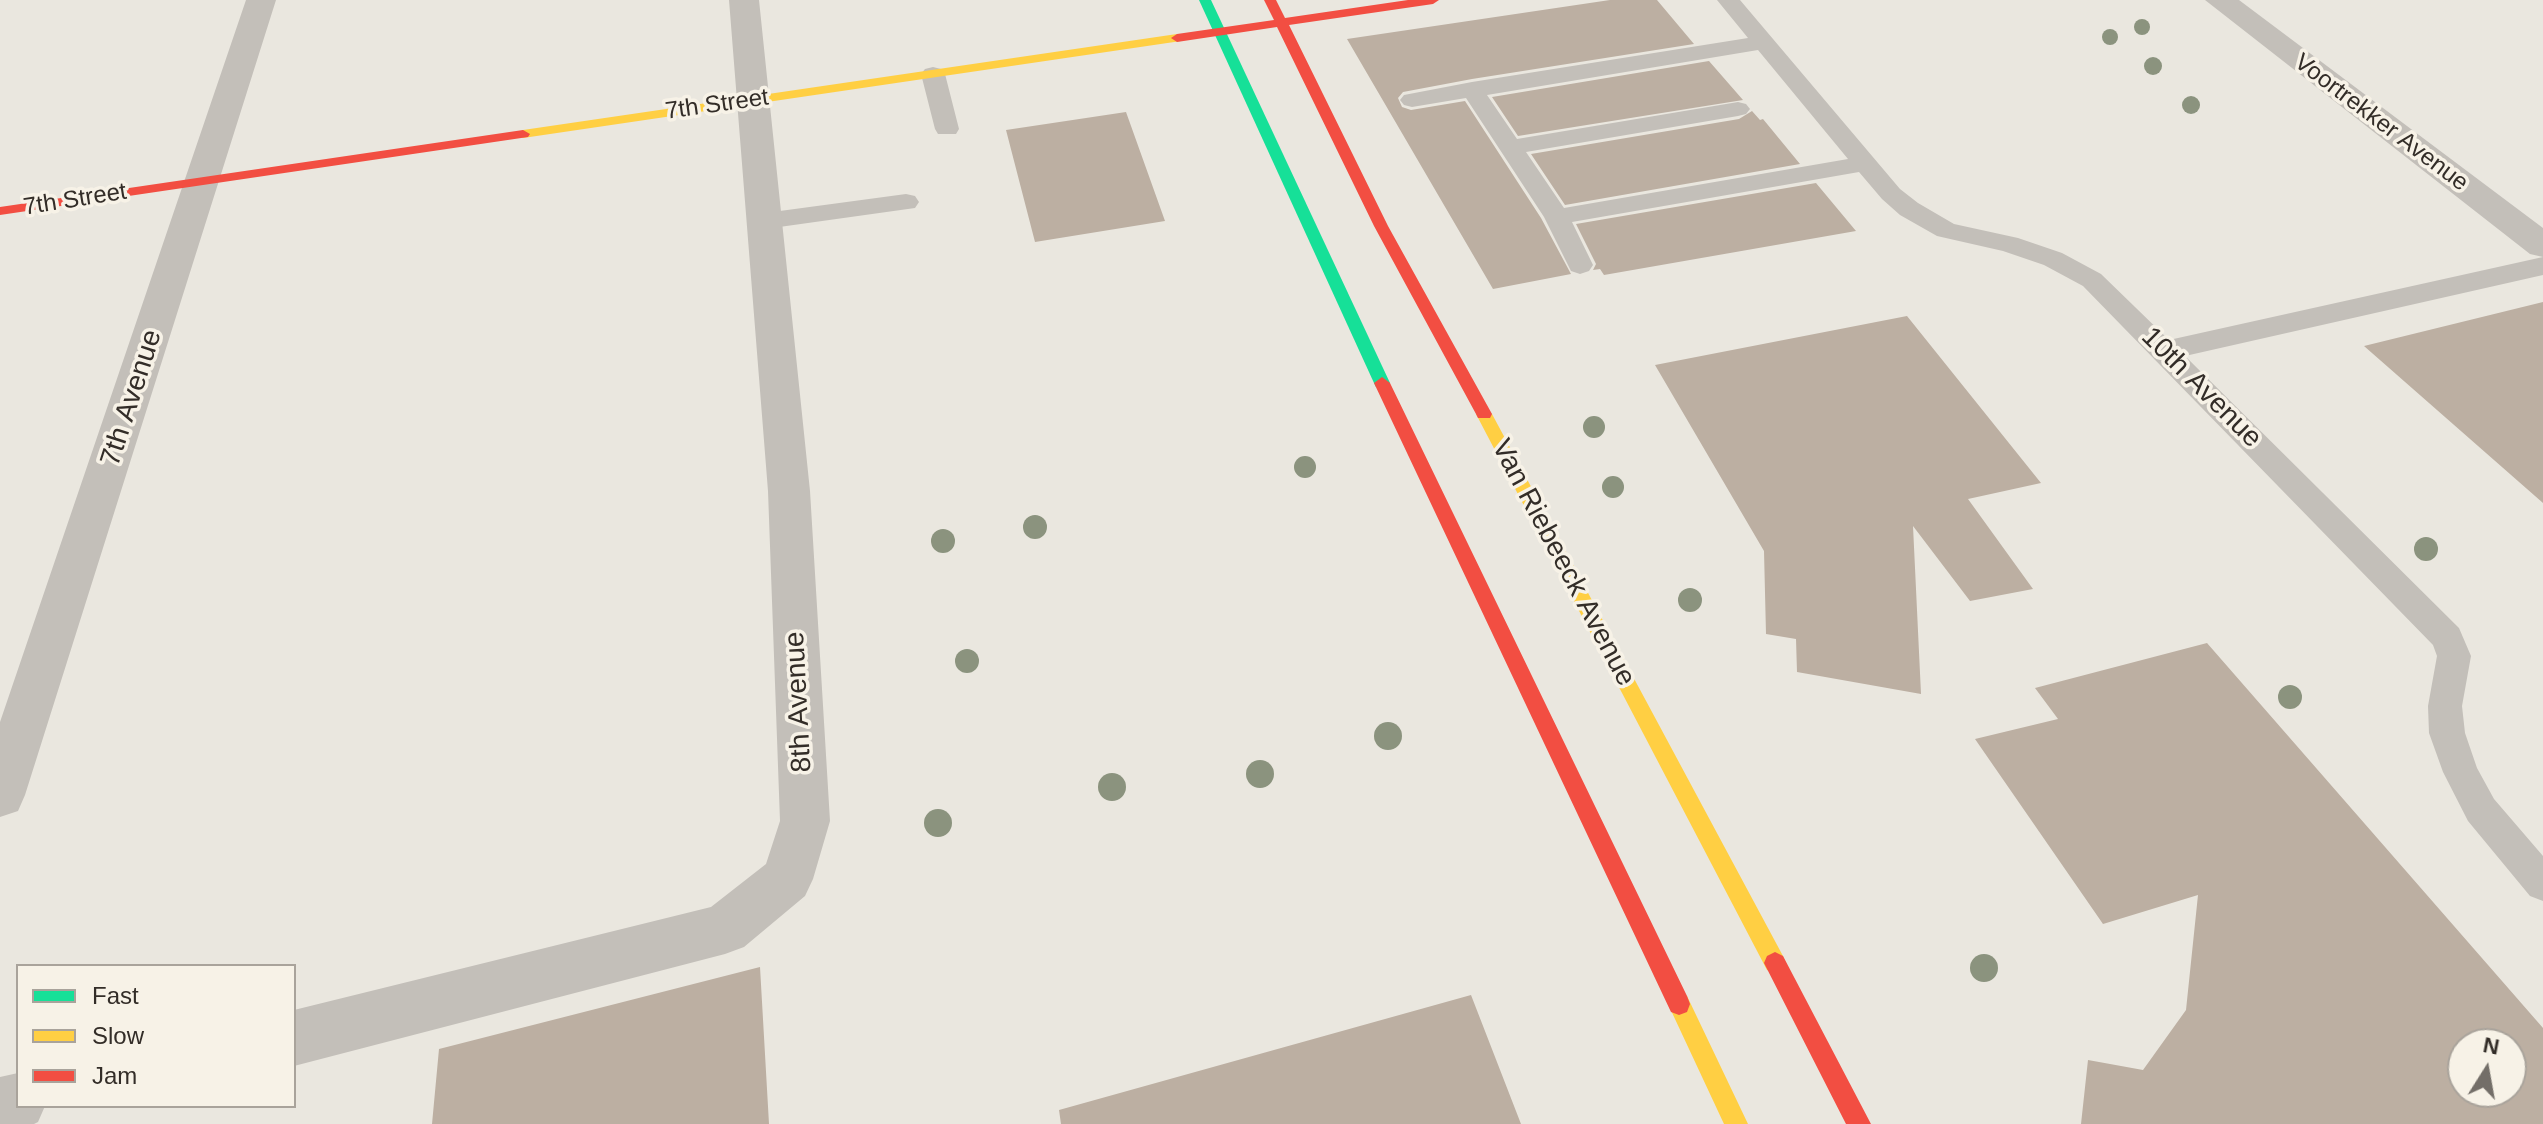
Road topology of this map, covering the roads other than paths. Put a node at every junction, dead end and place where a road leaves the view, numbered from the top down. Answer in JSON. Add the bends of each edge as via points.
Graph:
{"nodes":[{"id":1,"x":261,"y":0,"type":"edge"},
{"id":2,"x":744,"y":0,"type":"edge"},
{"id":3,"x":1205,"y":0,"type":"edge"},
{"id":4,"x":1270,"y":0,"type":"edge"},
{"id":5,"x":1433,"y":0,"type":"edge"},
{"id":6,"x":1728,"y":0,"type":"edge"},
{"id":7,"x":2220,"y":0,"type":"edge"},
{"id":8,"x":1283,"y":23,"type":"junction"},
{"id":9,"x":1220,"y":32,"type":"junction"},
{"id":10,"x":1763,"y":42,"type":"junction"},
{"id":11,"x":933,"y":74,"type":"junction"},
{"id":12,"x":1472,"y":89,"type":"junction"},
{"id":13,"x":752,"y":100,"type":"junction"},
{"id":14,"x":1412,"y":100,"type":"dead end"},
{"id":15,"x":1738,"y":109,"type":"dead end"},
{"id":16,"x":947,"y":129,"type":"dead end"},
{"id":17,"x":1513,"y":147,"type":"junction"},
{"id":18,"x":1867,"y":163,"type":"junction"},
{"id":19,"x":205,"y":179,"type":"junction"},
{"id":20,"x":906,"y":202,"type":"dead end"},
{"id":21,"x":0,"y":211,"type":"edge"},
{"id":22,"x":1557,"y":217,"type":"junction"},
{"id":23,"x":765,"y":221,"type":"junction"},
{"id":24,"x":2543,"y":246,"type":"edge"},
{"id":25,"x":1580,"y":265,"type":"dead end"},
{"id":26,"x":2543,"y":266,"type":"edge"},
{"id":27,"x":2165,"y":351,"type":"junction"},
{"id":28,"x":0,"y":795,"type":"edge"},
{"id":29,"x":2543,"y":884,"type":"edge"},
{"id":30,"x":296,"y":1037,"type":"edge"},
{"id":31,"x":1736,"y":1124,"type":"edge"},
{"id":32,"x":1859,"y":1124,"type":"edge"}],
"edges":[{"from":1,"to":19,"type":"street","name":"7th Avenue"},
{"from":2,"to":13,"type":"street","name":"8th Avenue"},
{"from":3,"to":9,"type":"main road"},
{"from":4,"to":8,"type":"main road","name":"Van Riebeeck Avenue"},
{"from":5,"to":8,"type":"main road","name":"7th Street"},
{"from":6,"to":10,"type":"lane","name":"10th Avenue"},
{"from":7,"to":24,"type":"street","name":"Voortrekker Avenue"},
{"from":8,"to":9,"type":"main road","name":"7th Street"},
{"from":8,"to":32,"type":"main road","name":"Van Riebeeck Avenue","via":[[1381,226],[1576,583]]},
{"from":9,"to":11,"type":"main road","name":"7th Street"},
{"from":9,"to":31,"type":"main road","via":[[1311,234]]},
{"from":10,"to":12,"type":"lane"},
{"from":10,"to":18,"type":"lane","name":"10th Avenue"},
{"from":11,"to":13,"type":"main road","name":"7th Street"},
{"from":11,"to":16,"type":"lane"},
{"from":12,"to":14,"type":"lane"},
{"from":12,"to":17,"type":"lane"},
{"from":13,"to":19,"type":"main road","name":"7th Street"},
{"from":13,"to":23,"type":"street","name":"8th Avenue"},
{"from":15,"to":17,"type":"lane"},
{"from":17,"to":22,"type":"lane"},
{"from":18,"to":22,"type":"lane"},
{"from":18,"to":27,"type":"lane","name":"10th Avenue","via":[[1891,194],[1927,222],[2009,244],[2079,271]]},
{"from":19,"to":21,"type":"main road","name":"7th Street"},
{"from":19,"to":28,"type":"street","name":"7th Avenue"},
{"from":20,"to":23,"type":"lane"},
{"from":22,"to":25,"type":"lane"},
{"from":23,"to":30,"type":"street","name":"8th Avenue","via":[[789,491],[805,821],[787,879],[725,929]]},
{"from":26,"to":27,"type":"lane"},
{"from":27,"to":29,"type":"lane","name":"10th Avenue","via":[[2447,638],[2454,656],[2445,706],[2447,733],[2461,772],[2481,810]]}]}
